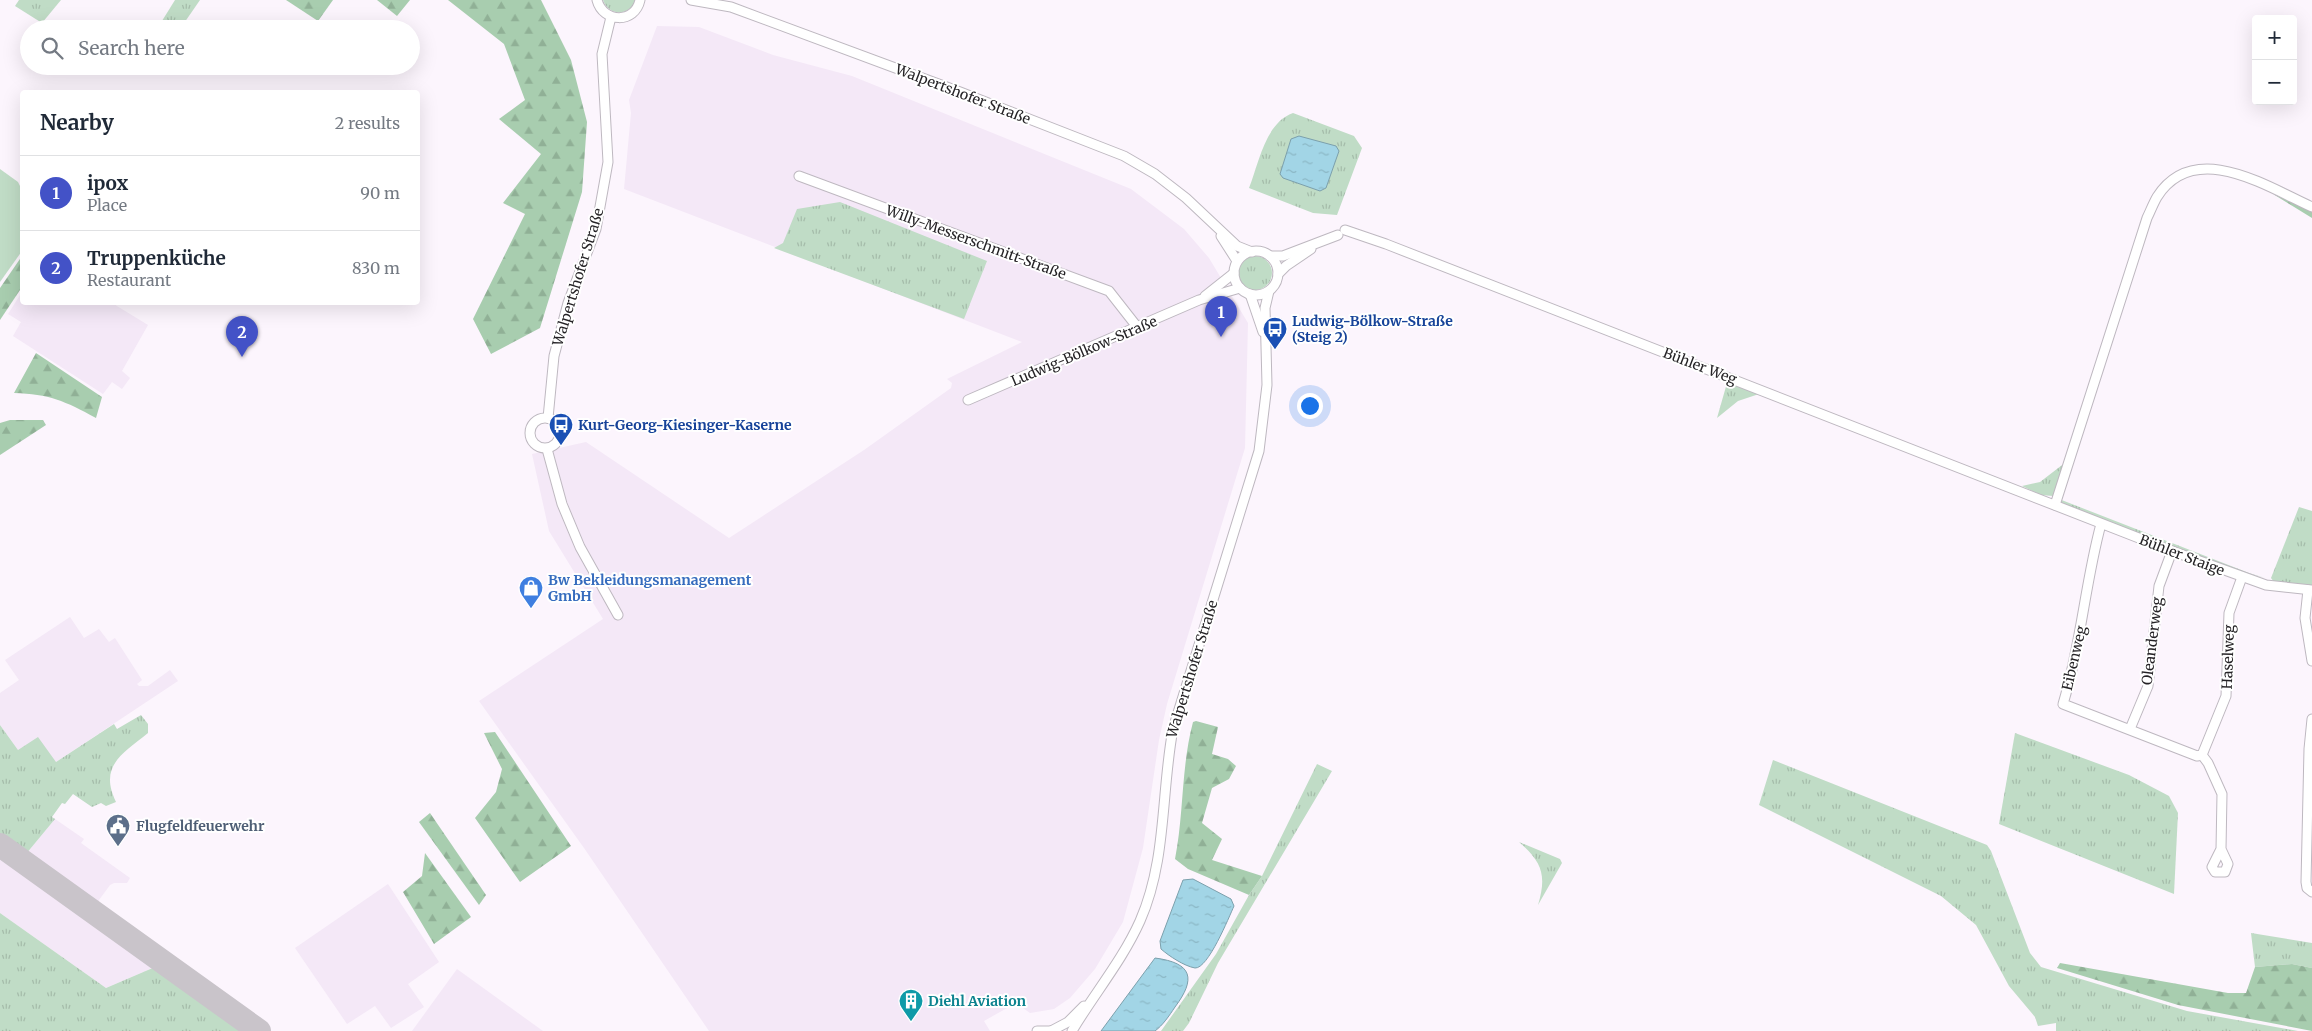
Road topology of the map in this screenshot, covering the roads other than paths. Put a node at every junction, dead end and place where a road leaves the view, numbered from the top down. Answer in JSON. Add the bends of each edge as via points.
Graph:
{"nodes":[{"id":1,"x":597,"y":0,"type":"edge"},
{"id":2,"x":640,"y":0,"type":"edge"},
{"id":3,"x":691,"y":0,"type":"edge"},
{"id":4,"x":611,"y":17,"type":"junction"},
{"id":5,"x":799,"y":176,"type":"dead end"},
{"id":6,"x":2312,"y":207,"type":"edge"},
{"id":7,"x":1215,"y":227,"type":"junction"},
{"id":8,"x":1326,"y":240,"type":"junction"},
{"id":9,"x":1252,"y":252,"type":"junction"},
{"id":10,"x":1270,"y":256,"type":"junction"},
{"id":11,"x":1237,"y":262,"type":"junction"},
{"id":12,"x":1234,"y":273,"type":"junction"},
{"id":13,"x":1278,"y":274,"type":"junction"},
{"id":14,"x":1240,"y":288,"type":"junction"},
{"id":15,"x":1269,"y":291,"type":"junction"},
{"id":16,"x":1250,"y":294,"type":"junction"},
{"id":17,"x":1199,"y":300,"type":"junction"},
{"id":18,"x":1138,"y":328,"type":"junction"},
{"id":19,"x":1266,"y":342,"type":"junction"},
{"id":20,"x":968,"y":400,"type":"dead end"},
{"id":21,"x":548,"y":418,"type":"junction"},
{"id":22,"x":548,"y":449,"type":"junction"},
{"id":23,"x":2055,"y":505,"type":"junction"},
{"id":24,"x":2101,"y":524,"type":"junction"},
{"id":25,"x":2172,"y":551,"type":"junction"},
{"id":26,"x":2242,"y":577,"type":"junction"},
{"id":27,"x":2310,"y":590,"type":"edge"},
{"id":28,"x":618,"y":614,"type":"dead end"},
{"id":29,"x":2312,"y":661,"type":"edge"},
{"id":30,"x":2312,"y":719,"type":"edge"},
{"id":31,"x":2130,"y":729,"type":"junction"},
{"id":32,"x":2310,"y":749,"type":"edge"},
{"id":33,"x":2202,"y":755,"type":"junction"},
{"id":34,"x":2220,"y":849,"type":"dead end"},
{"id":35,"x":2312,"y":892,"type":"edge"},
{"id":36,"x":1100,"y":990,"type":"junction"},
{"id":37,"x":1037,"y":1031,"type":"edge"},
{"id":38,"x":1051,"y":1031,"type":"edge"},
{"id":39,"x":1072,"y":1031,"type":"edge"}],
"edges":[{"from":1,"to":4,"type":"street","via":[[601,9]]},
{"from":2,"to":4,"type":"street","via":[[631,15]]},
{"from":3,"to":7,"type":"street","name":"Walpertshofer Straße","via":[[731,7],[1124,156],[1186,198]]},
{"from":4,"to":21,"type":"street","name":"Walpertshofer Straße","via":[[602,54],[608,162],[596,229],[568,303],[554,356]]},
{"from":5,"to":18,"type":"street","name":"Willy-Messerschmitt-Straße","via":[[1109,291]]},
{"from":6,"to":23,"type":"street","via":[[2237,174],[2212,168],[2188,171],[2172,180],[2157,197],[2147,218]]},
{"from":7,"to":9,"type":"street","name":"Walpertshofer Straße","via":[[1238,246]]},
{"from":7,"to":11,"type":"street","name":"Walpertshofer Straße"},
{"from":8,"to":10,"type":"street","name":"Bühler Weg","via":[[1283,256]]},
{"from":8,"to":13,"type":"street","name":"Bühler Weg"},
{"from":8,"to":23,"type":"street","name":"Bühler Weg","via":[[1341,233],[1386,244]]},
{"from":9,"to":10,"type":"street"},
{"from":9,"to":11,"type":"street"},
{"from":10,"to":13,"type":"street"},
{"from":11,"to":12,"type":"street"},
{"from":12,"to":14,"type":"street"},
{"from":12,"to":17,"type":"street","name":"Ludwig-Bölkow-Straße"},
{"from":13,"to":15,"type":"street"},
{"from":14,"to":16,"type":"street"},
{"from":14,"to":17,"type":"street","name":"Ludwig-Bölkow-Straße"},
{"from":15,"to":16,"type":"street"},
{"from":15,"to":19,"type":"street","name":"Walpertshofer Straße","via":[[1265,308]]},
{"from":16,"to":19,"type":"street","name":"Walpertshofer Straße"},
{"from":17,"to":18,"type":"street","name":"Ludwig-Bölkow-Straße"},
{"from":18,"to":20,"type":"street","name":"Ludwig-Bölkow-Straße"},
{"from":19,"to":36,"type":"street","name":"Walpertshofer Straße","via":[[1267,393],[1259,451],[1173,729],[1155,870],[1141,919]]},
{"from":21,"to":22,"type":"street","via":[[559,426],[560,436]]},
{"from":21,"to":22,"type":"street","via":[[537,420],[529,432],[534,445]]},
{"from":22,"to":28,"type":"street","via":[[562,504],[580,547]]},
{"from":23,"to":24,"type":"street","name":"Bühler Staige"},
{"from":24,"to":25,"type":"street","name":"Bühler Staige"},
{"from":24,"to":31,"type":"street","name":"Eibenweg","via":[[2075,664],[2063,704]]},
{"from":25,"to":26,"type":"street","name":"Bühler Staige"},
{"from":25,"to":31,"type":"street","name":"Oleanderweg","via":[[2158,586],[2148,686]]},
{"from":26,"to":27,"type":"street","name":"Bühler Staige","via":[[2285,588]]},
{"from":26,"to":33,"type":"street","name":"Haselweg","via":[[2229,613],[2226,696]]},
{"from":27,"to":29,"type":"street","via":[[2305,618]]},
{"from":30,"to":32,"type":"street"},
{"from":31,"to":33,"type":"street","name":"Eibenweg","via":[[2197,756]]},
{"from":32,"to":35,"type":"street","via":[[2306,882]]},
{"from":33,"to":34,"type":"street","via":[[2222,794]]},
{"from":36,"to":38,"type":"street","name":"Walpertshofer Straße","via":[[1068,1022]]},
{"from":36,"to":39,"type":"street","name":"Walpertshofer Straße"},
{"from":37,"to":38,"type":"street"}]}
